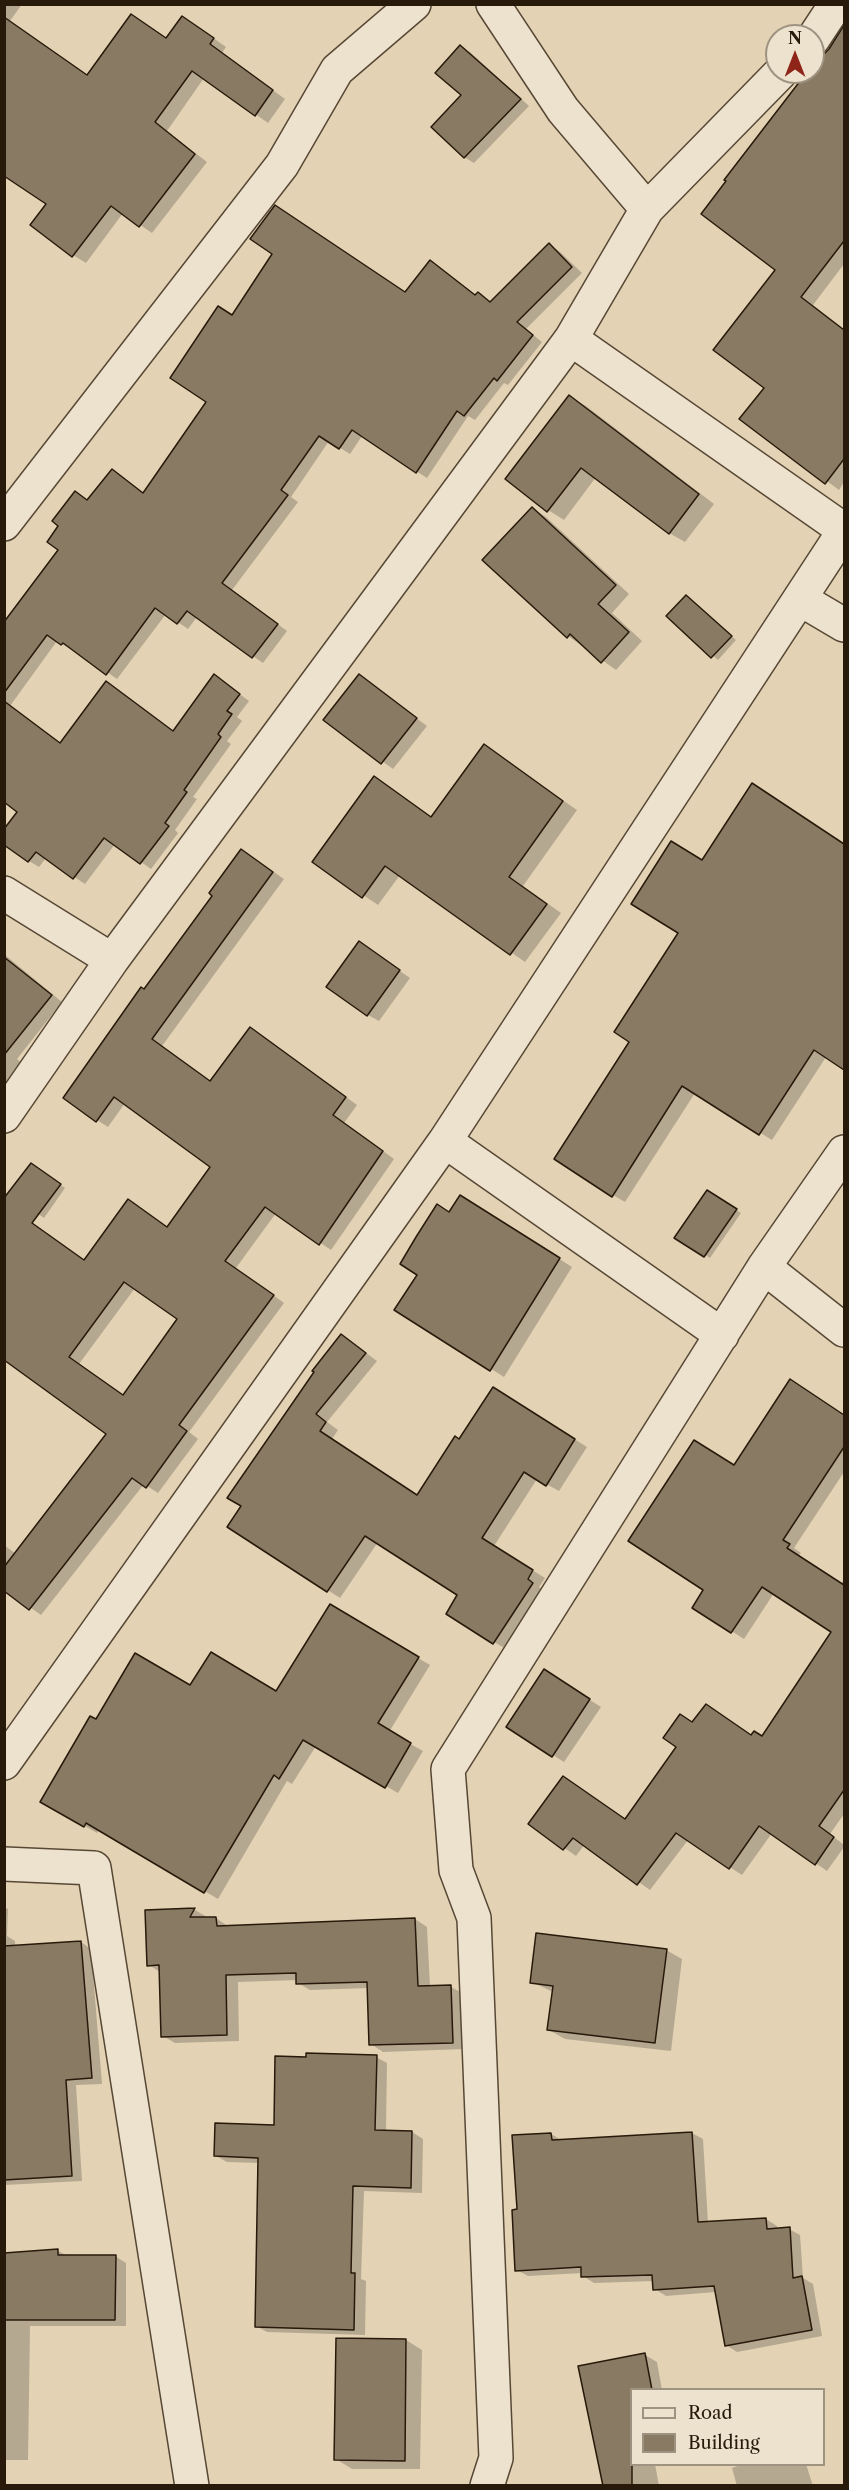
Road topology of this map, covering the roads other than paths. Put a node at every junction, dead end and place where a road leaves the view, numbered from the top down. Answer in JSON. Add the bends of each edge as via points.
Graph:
{"nodes":[{"id":1,"x":414,"y":4,"type":"edge"},
{"id":2,"x":493,"y":4,"type":"edge"},
{"id":3,"x":836,"y":4,"type":"edge"},
{"id":4,"x":823,"y":24,"type":"edge"},
{"id":5,"x":769,"y":84,"type":"edge"},
{"id":6,"x":647,"y":209,"type":"junction"},
{"id":7,"x":571,"y":339,"type":"junction"},
{"id":8,"x":8,"y":513,"type":"edge"},
{"id":9,"x":844,"y":530,"type":"edge"},
{"id":10,"x":801,"y":599,"type":"junction"},
{"id":11,"x":844,"y":625,"type":"edge"},
{"id":12,"x":4,"y":893,"type":"edge"},
{"id":13,"x":112,"y":960,"type":"junction"},
{"id":14,"x":4,"y":1116,"type":"edge"},
{"id":15,"x":445,"y":1141,"type":"junction"},
{"id":16,"x":844,"y":1152,"type":"edge"},
{"id":17,"x":764,"y":1267,"type":"junction"},
{"id":18,"x":844,"y":1330,"type":"edge"},
{"id":19,"x":722,"y":1335,"type":"junction"},
{"id":20,"x":4,"y":1763,"type":"edge"},
{"id":21,"x":4,"y":1864,"type":"edge"},
{"id":22,"x":192,"y":2486,"type":"edge"},
{"id":23,"x":487,"y":2486,"type":"edge"}],
"edges":[{"from":1,"to":8,"type":"street","via":[[337,70],[282,165]]},
{"from":2,"to":6,"type":"street","via":[[564,110]]},
{"from":3,"to":4,"type":"street"},
{"from":5,"to":6,"type":"street"},
{"from":6,"to":7,"type":"street"},
{"from":7,"to":9,"type":"street"},
{"from":7,"to":13,"type":"street"},
{"from":9,"to":10,"type":"street"},
{"from":10,"to":11,"type":"street"},
{"from":10,"to":15,"type":"street"},
{"from":12,"to":13,"type":"street"},
{"from":13,"to":14,"type":"street"},
{"from":15,"to":19,"type":"street"},
{"from":15,"to":20,"type":"street"},
{"from":16,"to":17,"type":"street"},
{"from":17,"to":18,"type":"street"},
{"from":17,"to":19,"type":"street"},
{"from":19,"to":23,"type":"street","via":[[448,1769],[456,1870],[474,1918],[496,2458]]},
{"from":21,"to":22,"type":"street","via":[[94,1868]]}]}
